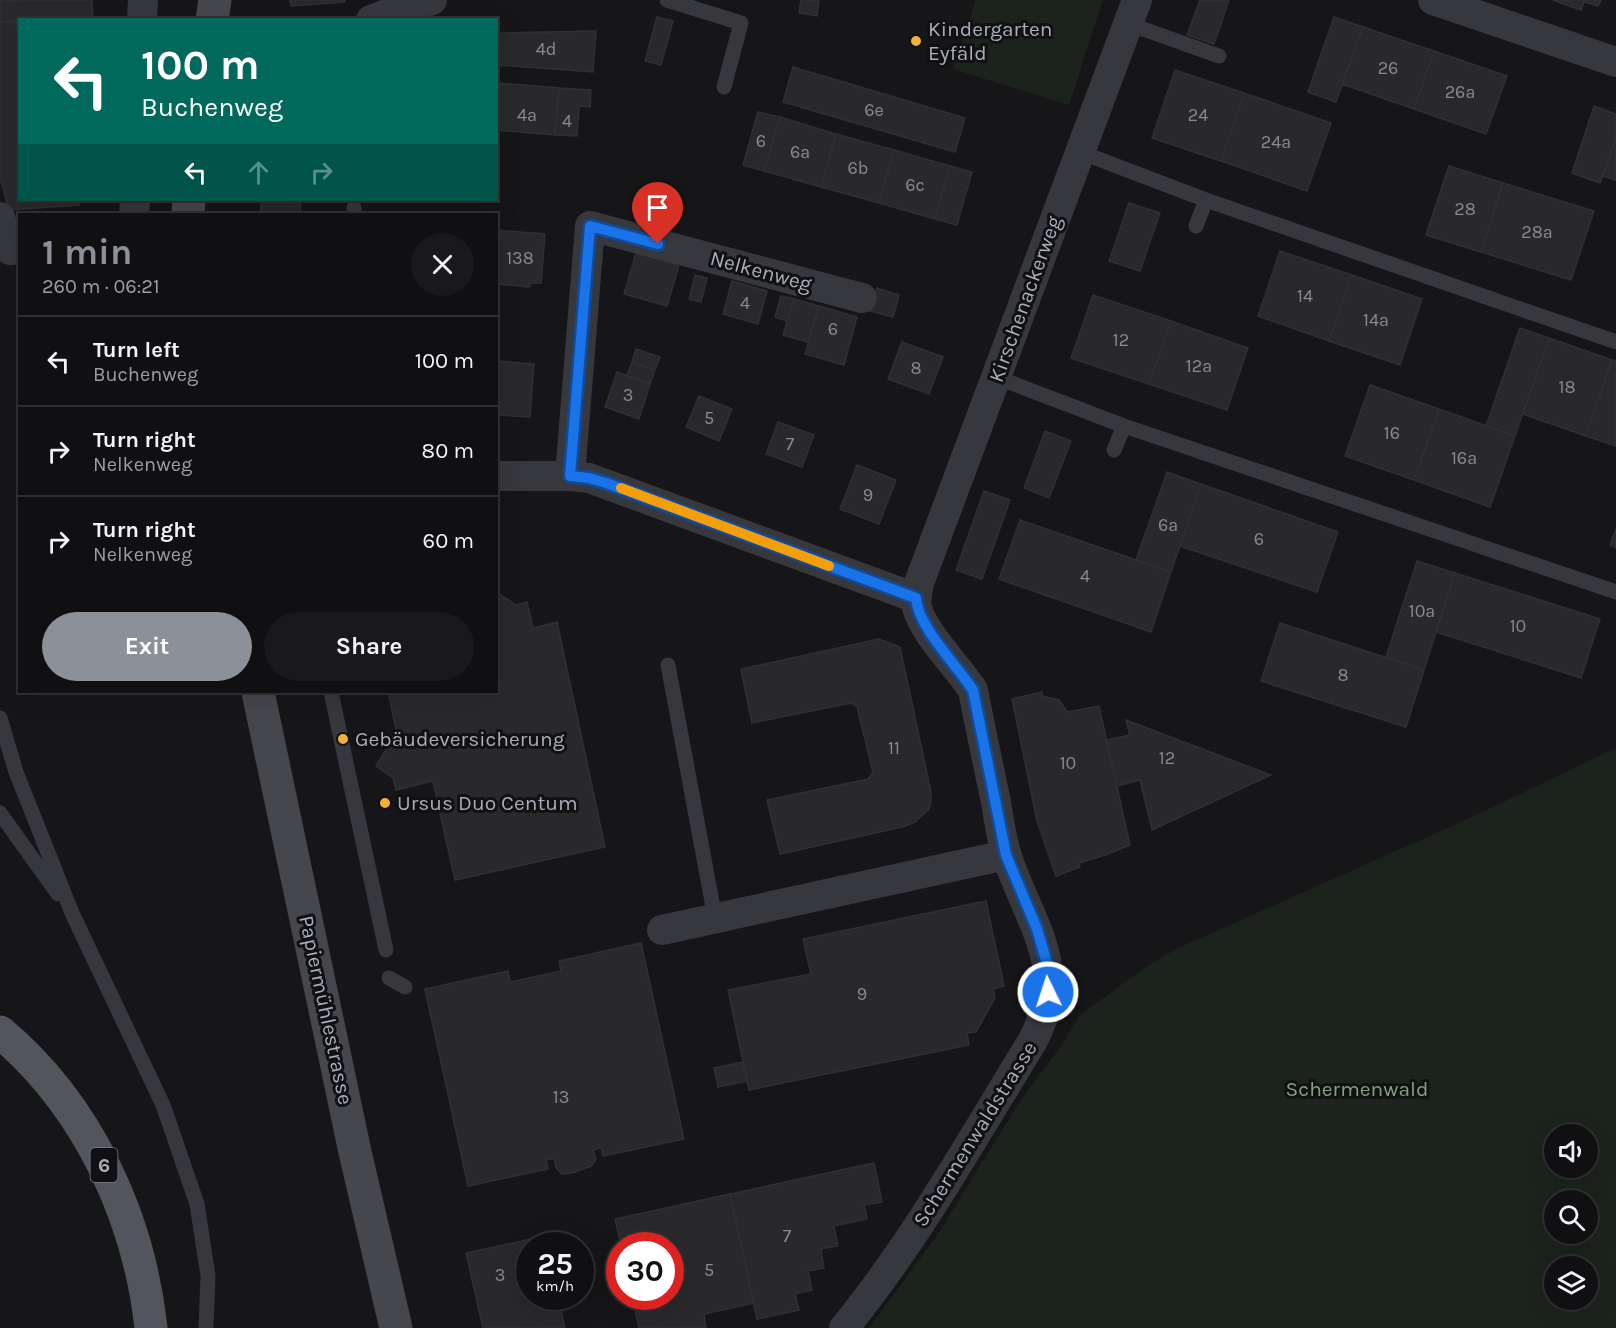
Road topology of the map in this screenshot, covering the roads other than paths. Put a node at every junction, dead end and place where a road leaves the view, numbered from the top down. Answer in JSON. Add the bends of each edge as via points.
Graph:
{"nodes":[{"id":1,"x":143,"y":0,"type":"edge"},
{"id":2,"x":215,"y":0,"type":"edge"},
{"id":3,"x":432,"y":0,"type":"edge"},
{"id":4,"x":667,"y":0,"type":"edge"},
{"id":5,"x":1433,"y":0,"type":"edge"},
{"id":6,"x":1133,"y":12,"type":"edge"},
{"id":7,"x":142,"y":18,"type":"edge"},
{"id":8,"x":212,"y":18,"type":"edge"},
{"id":9,"x":376,"y":18,"type":"edge"},
{"id":10,"x":1219,"y":56,"type":"dead end"},
{"id":11,"x":1616,"y":62,"type":"edge"},
{"id":12,"x":724,"y":87,"type":"dead end"},
{"id":13,"x":1080,"y":152,"type":"junction"},
{"id":14,"x":1206,"y":200,"type":"junction"},
{"id":15,"x":0,"y":217,"type":"edge"},
{"id":16,"x":1196,"y":226,"type":"dead end"},
{"id":17,"x":18,"y":249,"type":"edge"},
{"id":18,"x":862,"y":298,"type":"dead end"},
{"id":19,"x":1616,"y":342,"type":"edge"},
{"id":20,"x":996,"y":377,"type":"junction"},
{"id":21,"x":1124,"y":426,"type":"junction"},
{"id":22,"x":1114,"y":450,"type":"dead end"},
{"id":23,"x":498,"y":476,"type":"edge"},
{"id":24,"x":570,"y":476,"type":"junction"},
{"id":25,"x":1616,"y":592,"type":"edge"},
{"id":26,"x":916,"y":598,"type":"junction"},
{"id":27,"x":668,"y":665,"type":"dead end"},
{"id":28,"x":258,"y":693,"type":"edge"},
{"id":29,"x":331,"y":693,"type":"edge"},
{"id":30,"x":0,"y":718,"type":"edge"},
{"id":31,"x":0,"y":813,"type":"edge"},
{"id":32,"x":1006,"y":855,"type":"junction"},
{"id":33,"x":72,"y":914,"type":"junction"},
{"id":34,"x":715,"y":918,"type":"junction"},
{"id":35,"x":662,"y":930,"type":"dead end"},
{"id":36,"x":386,"y":950,"type":"dead end"},
{"id":37,"x":389,"y":978,"type":"dead end"},
{"id":38,"x":405,"y":987,"type":"dead end"},
{"id":39,"x":0,"y":1032,"type":"edge"},
{"id":40,"x":151,"y":1328,"type":"edge"},
{"id":41,"x":206,"y":1328,"type":"edge"},
{"id":42,"x":396,"y":1328,"type":"edge"},
{"id":43,"x":844,"y":1328,"type":"edge"}],
"edges":[{"from":1,"to":7,"type":"street"},
{"from":2,"to":8,"type":"main road"},
{"from":3,"to":9,"type":"street"},
{"from":4,"to":12,"type":"lane","via":[[741,23]]},
{"from":5,"to":11,"type":"street"},
{"from":6,"to":10,"type":"lane"},
{"from":6,"to":13,"type":"street","name":"Kirschenackerweg"},
{"from":13,"to":14,"type":"lane"},
{"from":13,"to":20,"type":"street","name":"Kirschenackerweg"},
{"from":14,"to":16,"type":"lane"},
{"from":14,"to":19,"type":"lane"},
{"from":15,"to":17,"type":"street","via":[[10,250]]},
{"from":18,"to":24,"type":"street","name":"Nelkenweg","via":[[590,226]]},
{"from":20,"to":21,"type":"lane"},
{"from":20,"to":26,"type":"street","name":"Kirschenackerweg"},
{"from":21,"to":22,"type":"lane"},
{"from":21,"to":25,"type":"lane"},
{"from":23,"to":24,"type":"street"},
{"from":24,"to":26,"type":"street","via":[[614,485]]},
{"from":26,"to":32,"type":"street","name":"Schermenwaldstrasse","via":[[925,627],[973,690]]},
{"from":27,"to":34,"type":"lane"},
{"from":28,"to":42,"type":"main road","name":"Papiermühlestrasse"},
{"from":29,"to":36,"type":"lane"},
{"from":30,"to":33,"type":"lane","via":[[16,772]]},
{"from":31,"to":33,"type":"lane"},
{"from":32,"to":34,"type":"street"},
{"from":32,"to":43,"type":"street","name":"Schermenwaldstrasse","via":[[1046,960],[1046,1012],[1032,1042],[918,1226]]},
{"from":33,"to":41,"type":"lane","via":[[163,1105],[197,1204],[208,1276]]},
{"from":34,"to":35,"type":"street"},
{"from":37,"to":38,"type":"lane"},
{"from":39,"to":40,"type":"main road","number":"6","via":[[41,1072],[66,1104],[108,1172],[136,1246]]}]}
